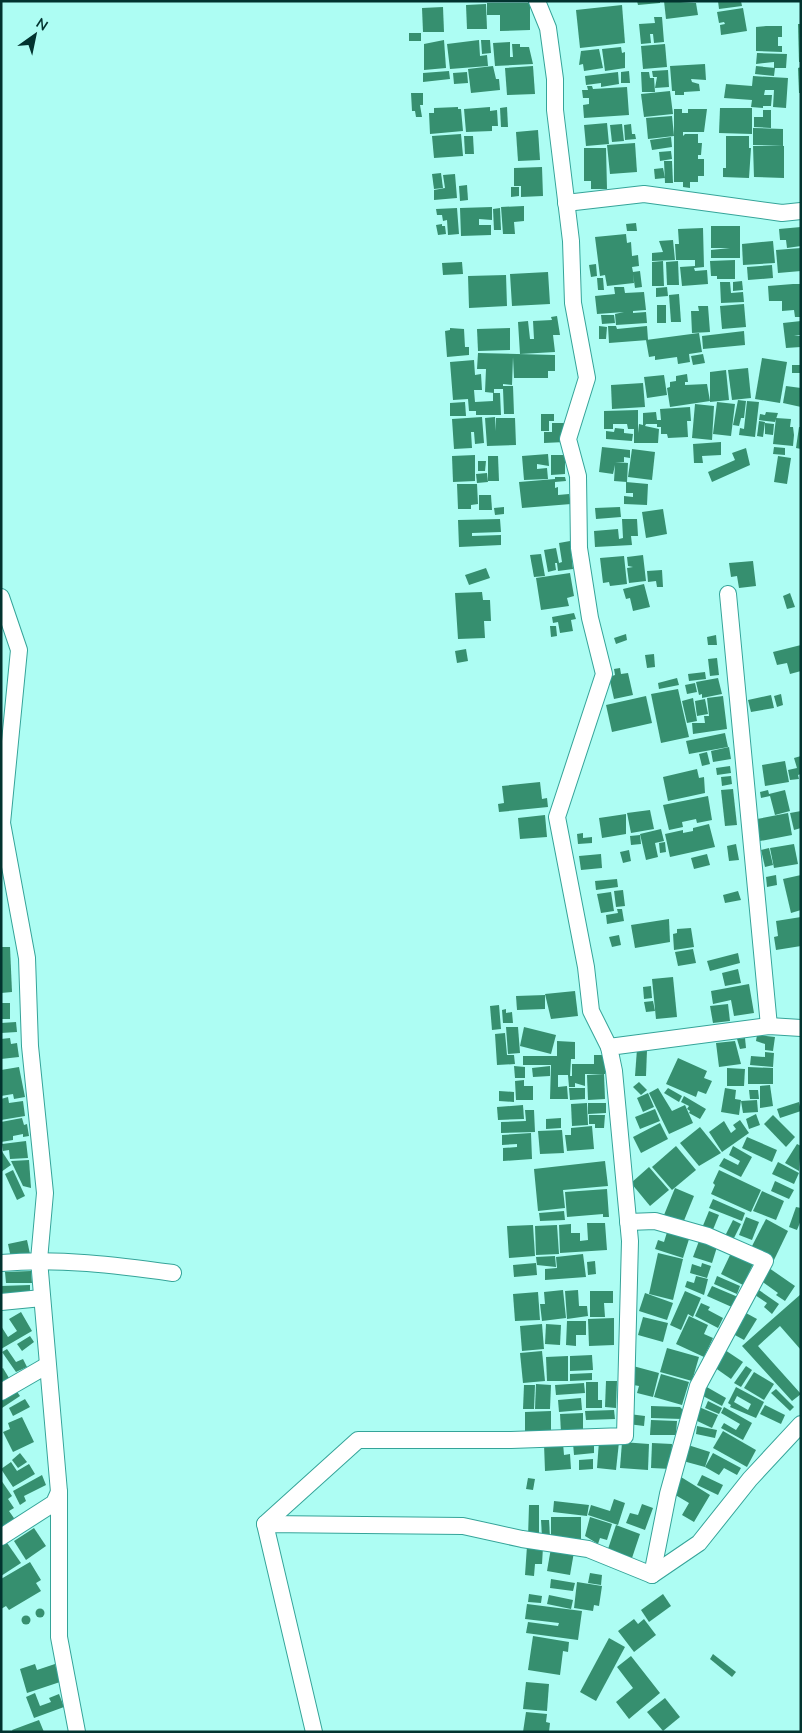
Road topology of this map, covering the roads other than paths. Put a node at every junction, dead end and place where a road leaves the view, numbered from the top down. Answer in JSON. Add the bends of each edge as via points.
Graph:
{"nodes":[{"id":1,"x":537,"y":1,"type":"edge"},
{"id":2,"x":566,"y":203,"type":"junction"},
{"id":3,"x":801,"y":210,"type":"edge"},
{"id":4,"x":728,"y":594,"type":"dead end"},
{"id":5,"x":1,"y":597,"type":"edge"},
{"id":6,"x":769,"y":1026,"type":"junction"},
{"id":7,"x":801,"y":1028,"type":"edge"},
{"id":8,"x":609,"y":1047,"type":"junction"},
{"id":9,"x":628,"y":1222,"type":"junction"},
{"id":10,"x":39,"y":1260,"type":"junction"},
{"id":11,"x":1,"y":1263,"type":"edge"},
{"id":12,"x":173,"y":1273,"type":"dead end"},
{"id":13,"x":42,"y":1298,"type":"junction"},
{"id":14,"x":1,"y":1302,"type":"edge"},
{"id":15,"x":46,"y":1366,"type":"junction"},
{"id":16,"x":1,"y":1392,"type":"edge"},
{"id":17,"x":801,"y":1424,"type":"edge"},
{"id":18,"x":59,"y":1492,"type":"junction"},
{"id":19,"x":265,"y":1524,"type":"junction"},
{"id":20,"x":1,"y":1537,"type":"edge"},
{"id":21,"x":652,"y":1575,"type":"junction"},
{"id":22,"x":77,"y":1732,"type":"edge"},
{"id":23,"x":314,"y":1732,"type":"edge"}],
"edges":[{"from":1,"to":2,"type":"street","via":[[548,28]]},
{"from":2,"to":3,"type":"street","via":[[644,194],[782,213]]},
{"from":2,"to":8,"type":"street","via":[[573,303],[586,378],[568,439],[578,476],[579,548],[590,618],[604,674],[557,816],[586,967],[591,1011]]},
{"from":4,"to":6,"type":"street"},
{"from":5,"to":10,"type":"street","via":[[19,650],[2,823],[27,958],[30,1046],[45,1193]]},
{"from":6,"to":7,"type":"street"},
{"from":6,"to":8,"type":"street"},
{"from":8,"to":9,"type":"street"},
{"from":9,"to":19,"type":"street","via":[[630,1277],[625,1436],[358,1440]]},
{"from":9,"to":21,"type":"street","via":[[656,1221],[708,1236],[765,1261],[698,1386],[668,1494]]},
{"from":10,"to":11,"type":"street"},
{"from":10,"to":12,"type":"street","via":[[110,1264]]},
{"from":10,"to":13,"type":"street"},
{"from":13,"to":14,"type":"street"},
{"from":13,"to":15,"type":"street"},
{"from":15,"to":16,"type":"street"},
{"from":15,"to":18,"type":"street"},
{"from":17,"to":21,"type":"street","via":[[750,1479],[699,1543]]},
{"from":18,"to":20,"type":"street","via":[[54,1503]]},
{"from":18,"to":22,"type":"street","via":[[59,1637]]},
{"from":19,"to":21,"type":"street","via":[[463,1526],[588,1549]]},
{"from":19,"to":23,"type":"street"}]}
